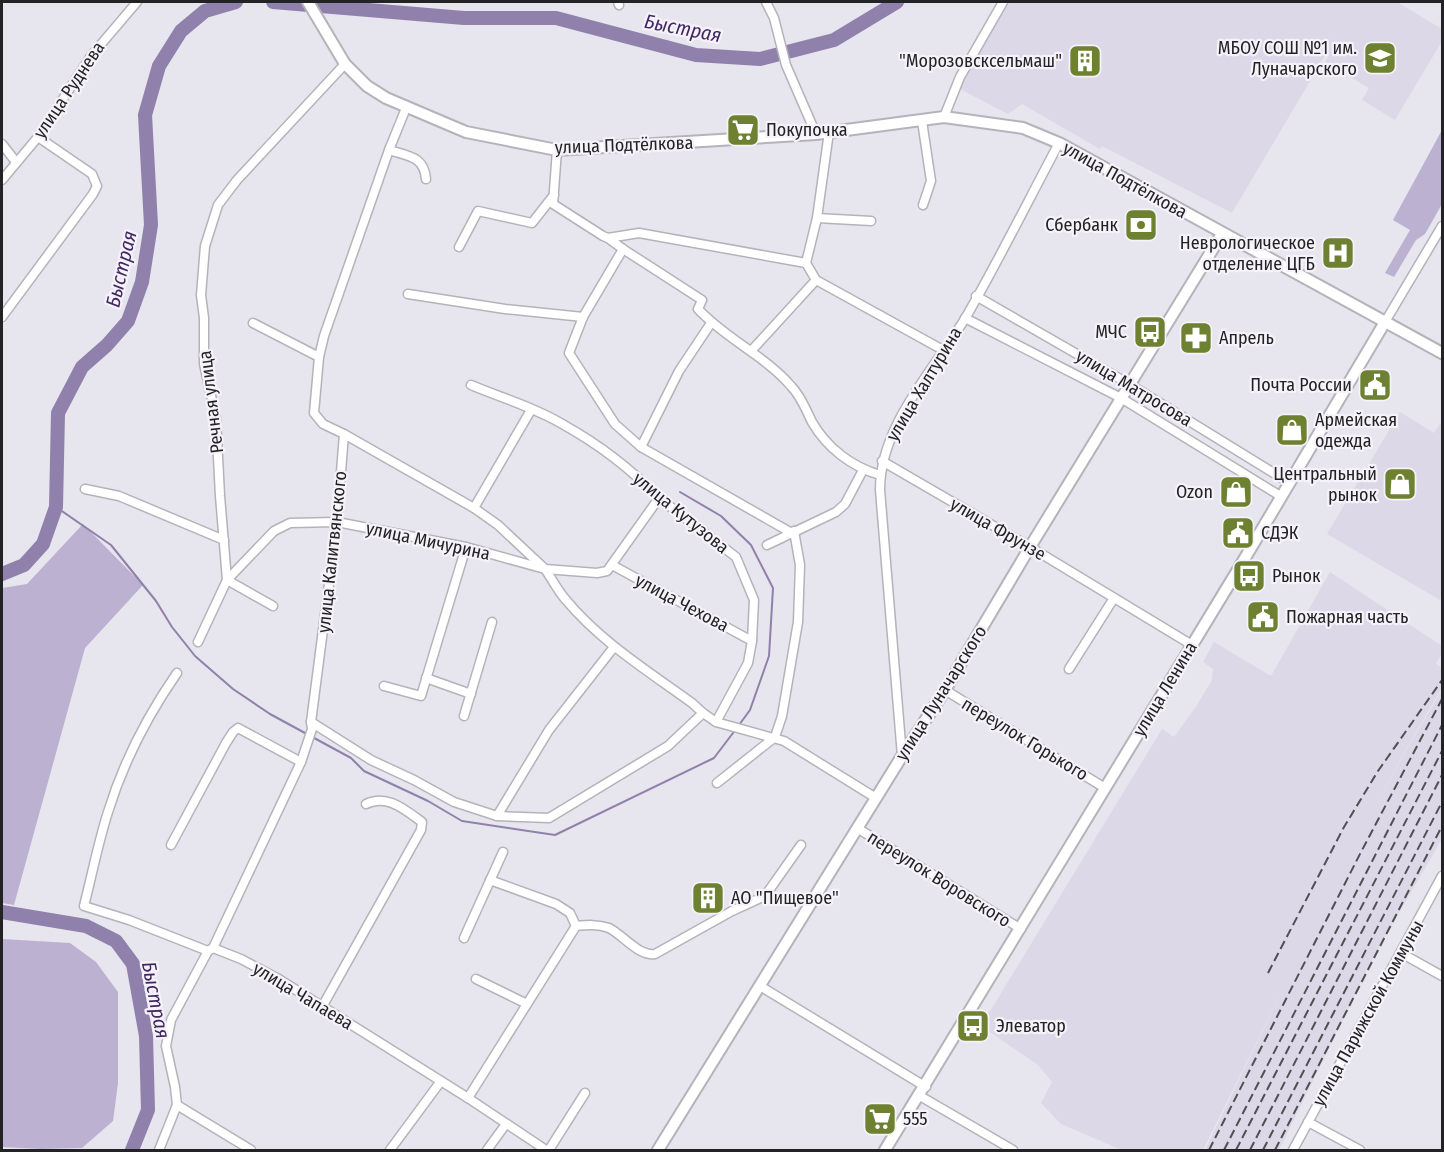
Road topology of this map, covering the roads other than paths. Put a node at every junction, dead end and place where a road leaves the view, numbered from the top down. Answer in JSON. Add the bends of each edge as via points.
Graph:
{"nodes":[{"id":1,"x":136,"y":2,"type":"edge"},
{"id":2,"x":308,"y":2,"type":"edge"},
{"id":3,"x":766,"y":2,"type":"edge"},
{"id":4,"x":1003,"y":2,"type":"edge"},
{"id":5,"x":345,"y":64,"type":"junction"},
{"id":6,"x":406,"y":108,"type":"junction"},
{"id":7,"x":944,"y":117,"type":"junction"},
{"id":8,"x":922,"y":121,"type":"junction"},
{"id":9,"x":829,"y":132,"type":"junction"},
{"id":10,"x":816,"y":134,"type":"junction"},
{"id":11,"x":38,"y":137,"type":"junction"},
{"id":12,"x":2,"y":144,"type":"edge"},
{"id":13,"x":1059,"y":144,"type":"junction"},
{"id":14,"x":389,"y":150,"type":"junction"},
{"id":15,"x":557,"y":150,"type":"junction"},
{"id":16,"x":16,"y":162,"type":"junction"},
{"id":17,"x":426,"y":179,"type":"dead end"},
{"id":18,"x":2,"y":180,"type":"edge"},
{"id":19,"x":554,"y":195,"type":"junction"},
{"id":20,"x":923,"y":205,"type":"dead end"},
{"id":21,"x":817,"y":218,"type":"junction"},
{"id":22,"x":871,"y":221,"type":"dead end"},
{"id":23,"x":1443,"y":226,"type":"edge"},
{"id":24,"x":1222,"y":234,"type":"junction"},
{"id":25,"x":608,"y":238,"type":"junction"},
{"id":26,"x":459,"y":247,"type":"dead end"},
{"id":27,"x":623,"y":249,"type":"junction"},
{"id":28,"x":806,"y":263,"type":"junction"},
{"id":29,"x":816,"y":280,"type":"junction"},
{"id":30,"x":408,"y":294,"type":"dead end"},
{"id":31,"x":976,"y":296,"type":"junction"},
{"id":32,"x":2,"y":317,"type":"edge"},
{"id":33,"x":583,"y":317,"type":"junction"},
{"id":34,"x":965,"y":318,"type":"junction"},
{"id":35,"x":1384,"y":322,"type":"junction"},
{"id":36,"x":253,"y":323,"type":"dead end"},
{"id":37,"x":711,"y":323,"type":"junction"},
{"id":38,"x":752,"y":350,"type":"junction"},
{"id":39,"x":943,"y":350,"type":"junction"},
{"id":40,"x":1443,"y":353,"type":"edge"},
{"id":41,"x":319,"y":357,"type":"junction"},
{"id":42,"x":1129,"y":384,"type":"junction"},
{"id":43,"x":471,"y":385,"type":"dead end"},
{"id":44,"x":1121,"y":398,"type":"junction"},
{"id":45,"x":531,"y":410,"type":"junction"},
{"id":46,"x":344,"y":434,"type":"junction"},
{"id":47,"x":641,"y":447,"type":"junction"},
{"id":48,"x":882,"y":461,"type":"junction"},
{"id":49,"x":863,"y":470,"type":"junction"},
{"id":50,"x":880,"y":475,"type":"junction"},
{"id":51,"x":1290,"y":483,"type":"junction"},
{"id":52,"x":85,"y":489,"type":"dead end"},
{"id":53,"x":1282,"y":497,"type":"junction"},
{"id":54,"x":659,"y":498,"type":"junction"},
{"id":55,"x":474,"y":508,"type":"junction"},
{"id":56,"x":337,"y":522,"type":"junction"},
{"id":57,"x":792,"y":532,"type":"junction"},
{"id":58,"x":224,"y":540,"type":"junction"},
{"id":59,"x":767,"y":544,"type":"dead end"},
{"id":60,"x":466,"y":547,"type":"junction"},
{"id":61,"x":1030,"y":547,"type":"junction"},
{"id":62,"x":612,"y":565,"type":"junction"},
{"id":63,"x":545,"y":569,"type":"junction"},
{"id":64,"x":227,"y":580,"type":"junction"},
{"id":65,"x":1114,"y":598,"type":"junction"},
{"id":66,"x":273,"y":606,"type":"dead end"},
{"id":67,"x":492,"y":622,"type":"dead end"},
{"id":68,"x":752,"y":641,"type":"junction"},
{"id":69,"x":198,"y":642,"type":"dead end"},
{"id":70,"x":1192,"y":645,"type":"junction"},
{"id":71,"x":614,"y":647,"type":"junction"},
{"id":72,"x":1069,"y":669,"type":"dead end"},
{"id":73,"x":177,"y":673,"type":"dead end"},
{"id":74,"x":426,"y":678,"type":"junction"},
{"id":75,"x":384,"y":686,"type":"dead end"},
{"id":76,"x":945,"y":690,"type":"junction"},
{"id":77,"x":471,"y":694,"type":"junction"},
{"id":78,"x":703,"y":713,"type":"junction"},
{"id":79,"x":464,"y":716,"type":"dead end"},
{"id":80,"x":716,"y":722,"type":"junction"},
{"id":81,"x":311,"y":726,"type":"junction"},
{"id":82,"x":775,"y":737,"type":"junction"},
{"id":83,"x":902,"y":756,"type":"junction"},
{"id":84,"x":302,"y":759,"type":"junction"},
{"id":85,"x":717,"y":783,"type":"dead end"},
{"id":86,"x":1105,"y":788,"type":"junction"},
{"id":87,"x":876,"y":798,"type":"junction"},
{"id":88,"x":366,"y":804,"type":"dead end"},
{"id":89,"x":497,"y":816,"type":"junction"},
{"id":90,"x":857,"y":828,"type":"junction"},
{"id":91,"x":171,"y":845,"type":"dead end"},
{"id":92,"x":801,"y":845,"type":"dead end"},
{"id":93,"x":503,"y":852,"type":"dead end"},
{"id":94,"x":1443,"y":876,"type":"edge"},
{"id":95,"x":490,"y":880,"type":"junction"},
{"id":96,"x":576,"y":926,"type":"junction"},
{"id":97,"x":1021,"y":929,"type":"junction"},
{"id":98,"x":464,"y":938,"type":"dead end"},
{"id":99,"x":210,"y":949,"type":"junction"},
{"id":100,"x":1401,"y":953,"type":"junction"},
{"id":101,"x":1443,"y":976,"type":"edge"},
{"id":102,"x":476,"y":979,"type":"dead end"},
{"id":103,"x":760,"y":986,"type":"junction"},
{"id":104,"x":527,"y":1004,"type":"junction"},
{"id":105,"x":322,"y":1007,"type":"junction"},
{"id":106,"x":441,"y":1081,"type":"junction"},
{"id":107,"x":923,"y":1091,"type":"junction"},
{"id":108,"x":585,"y":1093,"type":"dead end"},
{"id":109,"x":468,"y":1098,"type":"junction"},
{"id":110,"x":177,"y":1105,"type":"junction"},
{"id":111,"x":1308,"y":1122,"type":"junction"},
{"id":112,"x":506,"y":1124,"type":"junction"},
{"id":113,"x":159,"y":1150,"type":"edge"},
{"id":114,"x":251,"y":1150,"type":"edge"},
{"id":115,"x":391,"y":1150,"type":"edge"},
{"id":116,"x":487,"y":1150,"type":"edge"},
{"id":117,"x":547,"y":1150,"type":"edge"},
{"id":118,"x":658,"y":1150,"type":"edge"},
{"id":119,"x":885,"y":1150,"type":"edge"},
{"id":120,"x":1013,"y":1150,"type":"edge"},
{"id":121,"x":1293,"y":1150,"type":"edge"},
{"id":122,"x":1360,"y":1150,"type":"edge"}],
"edges":[{"from":1,"to":11,"type":"street","name":"улица Руднева","via":[[91,56]]},
{"from":2,"to":5,"type":"main road","name":"улица Подтёлкова"},
{"from":3,"to":10,"type":"street","via":[[786,65]]},
{"from":4,"to":7,"type":"street","via":[[960,77]]},
{"from":5,"to":6,"type":"main road","name":"улица Подтёлкова","via":[[367,86]]},
{"from":5,"to":58,"type":"street","name":"Речная улица","via":[[237,180],[218,206],[205,246],[201,294],[204,364],[216,418]]},
{"from":6,"to":14,"type":"street"},
{"from":6,"to":15,"type":"main road","name":"улица Подтёлкова","via":[[466,132]]},
{"from":7,"to":8,"type":"main road","name":"улица Подтёлкова"},
{"from":7,"to":13,"type":"main road","name":"улица Подтёлкова","via":[[1023,128]]},
{"from":8,"to":9,"type":"main road","name":"улица Подтёлкова"},
{"from":8,"to":20,"type":"street","via":[[930,181]]},
{"from":9,"to":10,"type":"main road","name":"улица Подтёлкова"},
{"from":9,"to":21,"type":"street"},
{"from":10,"to":15,"type":"main road","name":"улица Подтёлкова"},
{"from":11,"to":16,"type":"street","name":"улица Руднева"},
{"from":11,"to":32,"type":"street","via":[[92,174],[97,186]]},
{"from":12,"to":16,"type":"street"},
{"from":13,"to":24,"type":"main road","name":"улица Подтёлкова"},
{"from":13,"to":31,"type":"street","name":"улица Халтурина"},
{"from":14,"to":17,"type":"street","via":[[417,159],[425,168]]},
{"from":14,"to":41,"type":"street"},
{"from":15,"to":19,"type":"street"},
{"from":16,"to":18,"type":"street","name":"улица Руднева"},
{"from":19,"to":25,"type":"street","via":[[553,204]]},
{"from":19,"to":26,"type":"street","via":[[532,223],[478,211]]},
{"from":21,"to":22,"type":"street"},
{"from":21,"to":28,"type":"street"},
{"from":23,"to":35,"type":"street","name":"улица Ленина"},
{"from":24,"to":35,"type":"main road","name":"улица Подтёлкова"},
{"from":24,"to":42,"type":"main road","name":"улица Луначарского"},
{"from":25,"to":27,"type":"street"},
{"from":25,"to":28,"type":"street","via":[[639,233]]},
{"from":27,"to":33,"type":"street","name":"улица Кутузова"},
{"from":27,"to":37,"type":"street","via":[[702,300],[698,309]]},
{"from":28,"to":29,"type":"street"},
{"from":29,"to":38,"type":"street"},
{"from":29,"to":39,"type":"street"},
{"from":30,"to":33,"type":"street"},
{"from":31,"to":34,"type":"street","name":"улица Халтурина"},
{"from":31,"to":42,"type":"street","name":"улица Матросова"},
{"from":33,"to":47,"type":"street","name":"улица Кутузова","via":[[569,353],[615,424]]},
{"from":34,"to":39,"type":"street","name":"улица Халтурина"},
{"from":34,"to":44,"type":"street","name":"улица Матросова"},
{"from":35,"to":40,"type":"main road","name":"улица Подтёлкова"},
{"from":35,"to":51,"type":"main road","name":"улица Ленина"},
{"from":36,"to":41,"type":"street"},
{"from":37,"to":38,"type":"street"},
{"from":37,"to":47,"type":"street","via":[[679,371]]},
{"from":38,"to":49,"type":"street","via":[[792,386],[824,441]]},
{"from":39,"to":48,"type":"street","name":"улица Халтурина","via":[[889,439]]},
{"from":41,"to":46,"type":"street","via":[[314,413],[323,424]]},
{"from":42,"to":44,"type":"main road","name":"улица Луначарского"},
{"from":42,"to":51,"type":"street","name":"улица Матросова"},
{"from":43,"to":45,"type":"street","name":"улица Кутузова"},
{"from":44,"to":53,"type":"street","name":"улица Матросова"},
{"from":44,"to":61,"type":"main road","name":"улица Луначарского"},
{"from":45,"to":54,"type":"street","name":"улица Кутузова","via":[[587,439]]},
{"from":45,"to":55,"type":"street"},
{"from":46,"to":55,"type":"street"},
{"from":46,"to":56,"type":"street","name":"улица Калитвянского"},
{"from":47,"to":57,"type":"street","name":"улица Кутузова"},
{"from":48,"to":50,"type":"street","name":"улица Халтурина"},
{"from":48,"to":61,"type":"street","name":"улица Фрунзе"},
{"from":49,"to":50,"type":"street"},
{"from":49,"to":57,"type":"street","via":[[845,504],[836,512]]},
{"from":50,"to":83,"type":"street","name":"улица Халтурина"},
{"from":51,"to":53,"type":"main road","name":"улица Ленина"},
{"from":52,"to":58,"type":"street","via":[[119,496]]},
{"from":53,"to":70,"type":"main road","name":"улица Ленина"},
{"from":54,"to":62,"type":"street","name":"улица Чехова"},
{"from":54,"to":68,"type":"street","name":"улица Кутузова","via":[[736,557],[754,600]]},
{"from":55,"to":63,"type":"street"},
{"from":56,"to":60,"type":"street","name":"улица Мичурина"},
{"from":56,"to":64,"type":"street","name":"улица Мичурина","via":[[290,523],[274,531]]},
{"from":56,"to":81,"type":"street","name":"улица Калитвянского"},
{"from":57,"to":59,"type":"street"},
{"from":57,"to":82,"type":"street","via":[[800,565],[798,622]]},
{"from":58,"to":64,"type":"street","name":"Речная улица"},
{"from":60,"to":63,"type":"street","name":"улица Мичурина"},
{"from":60,"to":74,"type":"street"},
{"from":61,"to":65,"type":"street","name":"улица Фрунзе"},
{"from":61,"to":76,"type":"main road","name":"улица Луначарского"},
{"from":62,"to":63,"type":"street","via":[[597,573]]},
{"from":62,"to":68,"type":"street","name":"улица Чехова"},
{"from":63,"to":71,"type":"street","via":[[564,599]]},
{"from":64,"to":66,"type":"street"},
{"from":64,"to":69,"type":"street","name":"Речная улица"},
{"from":65,"to":70,"type":"street","name":"улица Фрунзе"},
{"from":65,"to":72,"type":"street"},
{"from":67,"to":77,"type":"street"},
{"from":68,"to":80,"type":"street","name":"улица Кутузова","via":[[748,663]]},
{"from":70,"to":86,"type":"main road","name":"улица Ленина"},
{"from":71,"to":78,"type":"street"},
{"from":71,"to":89,"type":"street","via":[[549,730]]},
{"from":73,"to":99,"type":"street","name":"улица Чапаева","via":[[158,700],[124,766],[107,812],[84,906]]},
{"from":74,"to":75,"type":"street","via":[[421,696]]},
{"from":74,"to":77,"type":"street"},
{"from":76,"to":83,"type":"main road","name":"улица Луначарского"},
{"from":76,"to":86,"type":"street","name":"переулок Горького"},
{"from":77,"to":79,"type":"street"},
{"from":78,"to":80,"type":"street"},
{"from":78,"to":89,"type":"street","via":[[668,746],[549,818]]},
{"from":80,"to":82,"type":"street"},
{"from":81,"to":84,"type":"street","name":"улица Калитвянского"},
{"from":81,"to":89,"type":"street","via":[[454,802]]},
{"from":82,"to":85,"type":"street"},
{"from":82,"to":87,"type":"street"},
{"from":83,"to":87,"type":"main road","name":"улица Луначарского"},
{"from":84,"to":91,"type":"street","via":[[238,728]]},
{"from":84,"to":99,"type":"street","name":"улица Калитвянского"},
{"from":86,"to":97,"type":"main road","name":"улица Ленина"},
{"from":87,"to":90,"type":"main road","name":"улица Луначарского"},
{"from":88,"to":105,"type":"street","via":[[388,800],[422,822],[421,830]]},
{"from":90,"to":97,"type":"street","name":"переулок Воровского"},
{"from":90,"to":103,"type":"main road","name":"улица Луначарского"},
{"from":92,"to":96,"type":"street","via":[[765,896],[655,954],[649,955],[608,928]]},
{"from":93,"to":95,"type":"street"},
{"from":94,"to":100,"type":"street","name":"улица Парижской Коммуны"},
{"from":95,"to":96,"type":"street","via":[[556,904],[570,913]]},
{"from":95,"to":98,"type":"street"},
{"from":96,"to":104,"type":"street"},
{"from":97,"to":107,"type":"main road","name":"улица Ленина"},
{"from":99,"to":105,"type":"street","name":"улица Чапаева","via":[[242,959]]},
{"from":99,"to":110,"type":"street","name":"улица Калитвянского","via":[[171,1020],[166,1046]]},
{"from":100,"to":101,"type":"street"},
{"from":100,"to":111,"type":"street","name":"улица Парижской Коммуны"},
{"from":102,"to":104,"type":"street"},
{"from":103,"to":107,"type":"street"},
{"from":103,"to":118,"type":"main road","name":"улица Луначарского"},
{"from":104,"to":109,"type":"street"},
{"from":105,"to":106,"type":"street","name":"улица Чапаева"},
{"from":106,"to":109,"type":"street","name":"улица Чапаева"},
{"from":106,"to":115,"type":"street"},
{"from":107,"to":119,"type":"main road","name":"улица Ленина"},
{"from":107,"to":120,"type":"street"},
{"from":108,"to":117,"type":"street","name":"улица Чапаева"},
{"from":109,"to":112,"type":"street","name":"улица Чапаева"},
{"from":110,"to":113,"type":"street","name":"улица Калитвянского"},
{"from":110,"to":114,"type":"street"},
{"from":111,"to":121,"type":"street","name":"улица Парижской Коммуны"},
{"from":111,"to":122,"type":"street"},
{"from":112,"to":116,"type":"street"},
{"from":112,"to":117,"type":"street","name":"улица Чапаева"}]}
